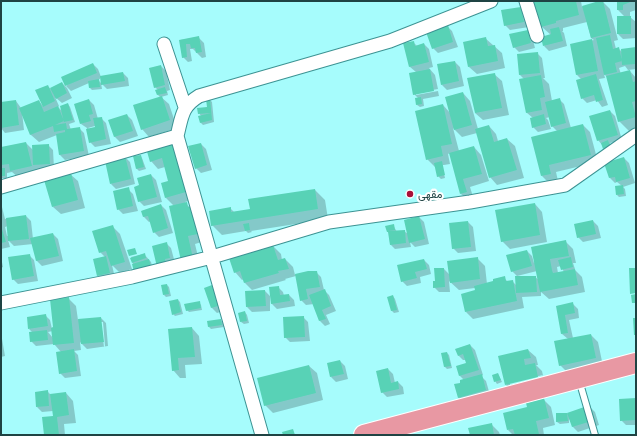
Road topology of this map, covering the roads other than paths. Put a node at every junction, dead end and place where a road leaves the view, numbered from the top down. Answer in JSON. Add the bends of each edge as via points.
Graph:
{"nodes":[{"id":1,"x":491,"y":1,"type":"edge"},
{"id":2,"x":526,"y":1,"type":"edge"},
{"id":3,"x":537,"y":36,"type":"dead end"},
{"id":4,"x":164,"y":44,"type":"dead end"},
{"id":5,"x":185,"y":107,"type":"junction"},
{"id":6,"x":636,"y":135,"type":"edge"},
{"id":7,"x":177,"y":136,"type":"junction"},
{"id":8,"x":1,"y":187,"type":"edge"},
{"id":9,"x":212,"y":257,"type":"junction"},
{"id":10,"x":1,"y":303,"type":"edge"},
{"id":11,"x":636,"y":363,"type":"edge"},
{"id":12,"x":579,"y":378,"type":"junction"},
{"id":13,"x":262,"y":435,"type":"edge"},
{"id":14,"x":364,"y":435,"type":"edge"},
{"id":15,"x":595,"y":435,"type":"edge"}],
"edges":[{"from":1,"to":5,"type":"street","via":[[390,41],[199,96]]},
{"from":2,"to":3,"type":"street"},
{"from":4,"to":5,"type":"street"},
{"from":5,"to":7,"type":"street"},
{"from":6,"to":9,"type":"street","via":[[565,185],[470,202],[329,222]]},
{"from":7,"to":8,"type":"street"},
{"from":7,"to":9,"type":"street"},
{"from":9,"to":10,"type":"street","via":[[132,277]]},
{"from":9,"to":13,"type":"street"},
{"from":11,"to":12,"type":"main road"},
{"from":12,"to":14,"type":"main road"},
{"from":12,"to":15,"type":"lane"}]}
